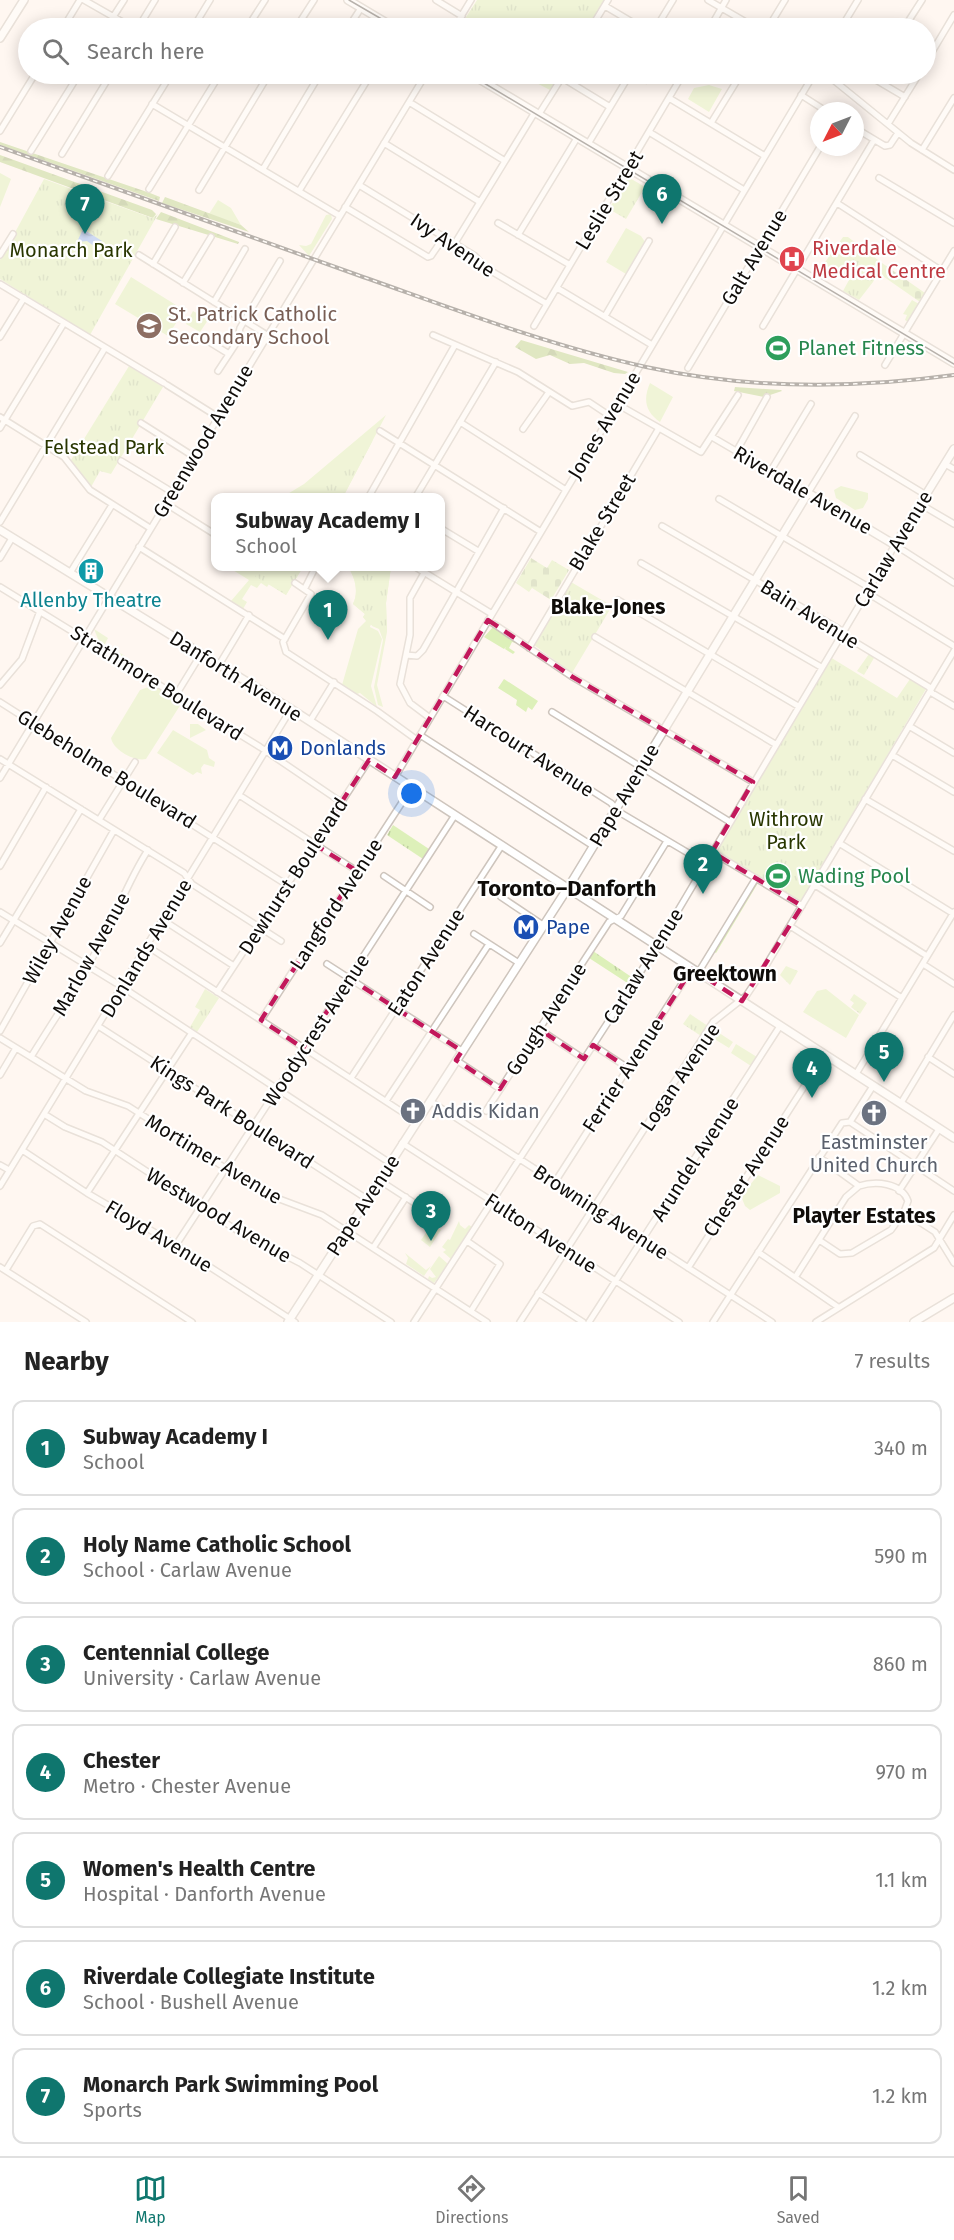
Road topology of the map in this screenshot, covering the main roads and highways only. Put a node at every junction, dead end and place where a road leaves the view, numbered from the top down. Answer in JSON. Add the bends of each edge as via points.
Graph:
{"nodes":[{"id":1,"x":24,"y":0,"type":"edge"},
{"id":2,"x":348,"y":0,"type":"edge"},
{"id":3,"x":378,"y":18,"type":"edge"},
{"id":4,"x":0,"y":38,"type":"edge"},
{"id":5,"x":488,"y":84,"type":"edge"},
{"id":6,"x":954,"y":363,"type":"edge"},
{"id":7,"x":954,"y":449,"type":"edge"},
{"id":8,"x":808,"y":493,"type":"joint"},
{"id":9,"x":0,"y":530,"type":"edge"},
{"id":10,"x":896,"y":545,"type":"joint"},
{"id":11,"x":567,"y":888,"type":"junction"},
{"id":12,"x":954,"y":1138,"type":"edge"},
{"id":13,"x":954,"y":1298,"type":"edge"},
{"id":14,"x":291,"y":1321,"type":"edge"},
{"id":15,"x":914,"y":1322,"type":"edge"}],
"edges":[{"from":1,"to":4,"type":"main road"},
{"from":2,"to":3,"type":"main road"},
{"from":5,"to":6,"type":"main road"},
{"from":7,"to":10,"type":"main road","name":"Carlaw Avenue"},
{"from":8,"to":10,"type":"main road","name":"Riverdale Avenue"},
{"from":8,"to":11,"type":"main road","name":"Pape Avenue"},
{"from":9,"to":11,"type":"main road","name":"Danforth Avenue","via":[[291,709]]},
{"from":11,"to":12,"type":"main road","name":"Danforth Avenue"},
{"from":11,"to":14,"type":"main road","name":"Pape Avenue"},
{"from":13,"to":15,"type":"main road"}]}
